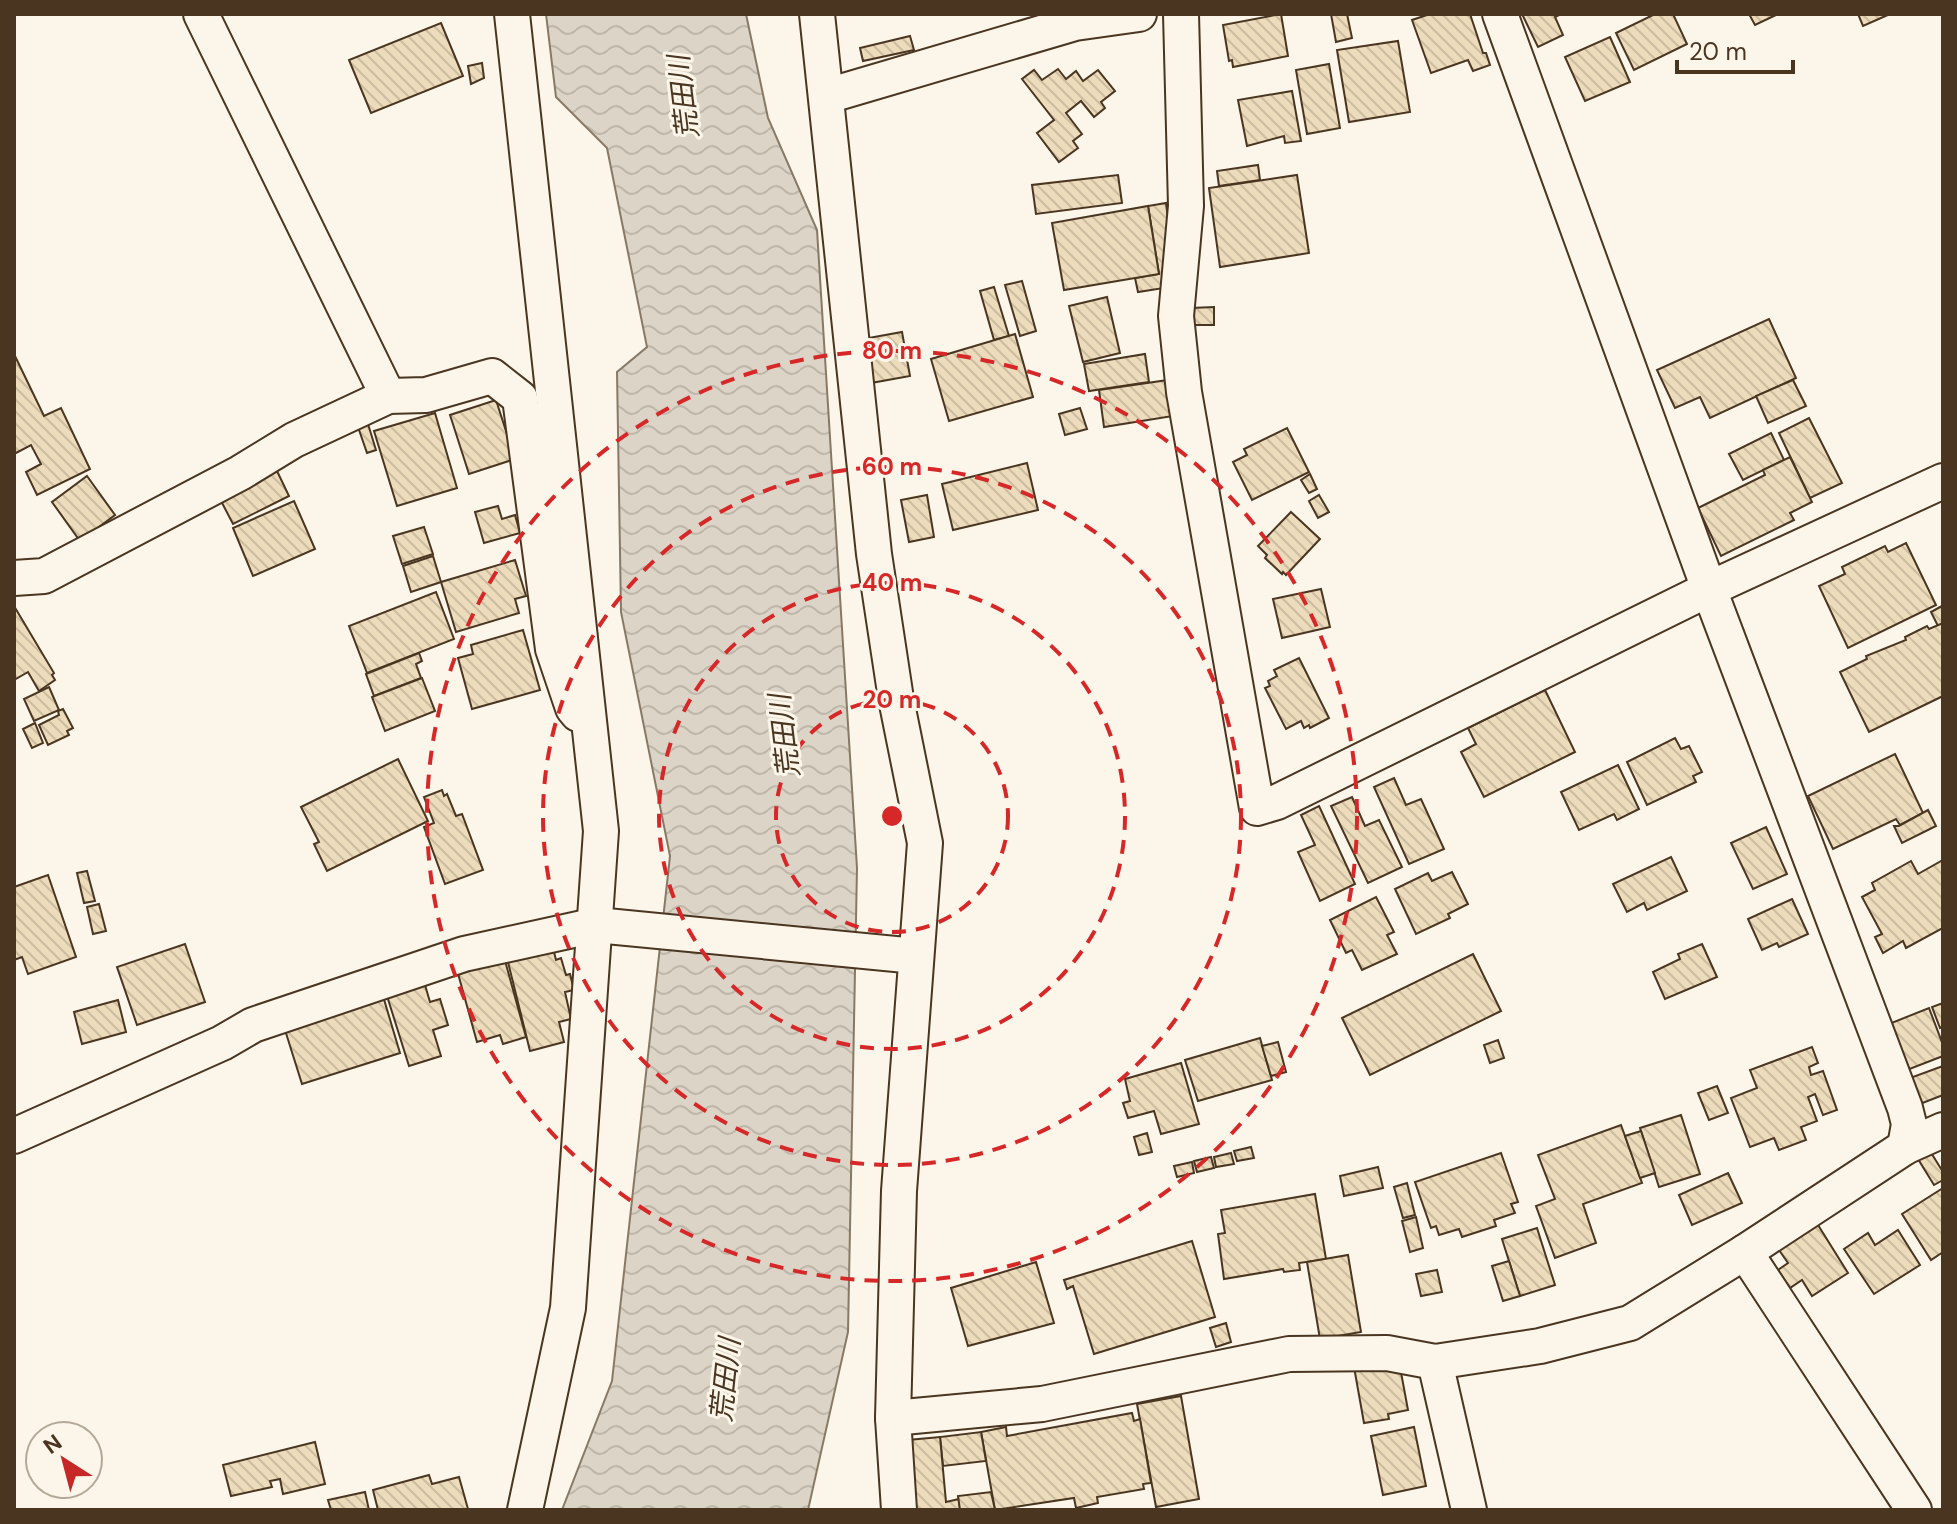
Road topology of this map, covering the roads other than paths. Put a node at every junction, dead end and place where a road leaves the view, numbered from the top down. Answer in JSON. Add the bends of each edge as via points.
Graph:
{"nodes":[{"id":1,"x":201,"y":14,"type":"edge"},
{"id":2,"x":512,"y":14,"type":"edge"},
{"id":3,"x":817,"y":14,"type":"edge"},
{"id":4,"x":1139,"y":14,"type":"edge"},
{"id":5,"x":1181,"y":14,"type":"edge"},
{"id":6,"x":1500,"y":14,"type":"edge"},
{"id":7,"x":827,"y":96,"type":"junction"},
{"id":8,"x":388,"y":396,"type":"junction"},
{"id":9,"x":1943,"y":481,"type":"edge"},
{"id":10,"x":14,"y":578,"type":"edge"},
{"id":11,"x":1709,"y":589,"type":"junction"},
{"id":12,"x":591,"y":728,"type":"junction"},
{"id":13,"x":608,"y":927,"type":"junction"},
{"id":14,"x":904,"y":956,"type":"junction"},
{"id":15,"x":1943,"y":1130,"type":"edge"},
{"id":16,"x":14,"y":1136,"type":"edge"},
{"id":17,"x":1905,"y":1147,"type":"junction"},
{"id":18,"x":1745,"y":1252,"type":"junction"},
{"id":19,"x":1435,"y":1362,"type":"junction"},
{"id":20,"x":893,"y":1418,"type":"junction"},
{"id":21,"x":525,"y":1510,"type":"edge"},
{"id":22,"x":899,"y":1510,"type":"edge"},
{"id":23,"x":1469,"y":1510,"type":"edge"},
{"id":24,"x":1914,"y":1510,"type":"edge"}],
"edges":[{"from":1,"to":8,"type":"street"},
{"from":2,"to":12,"type":"street"},
{"from":3,"to":7,"type":"street"},
{"from":4,"to":7,"type":"street","via":[[1075,23]]},
{"from":5,"to":11,"type":"street","via":[[1186,206],[1176,316],[1184,392],[1257,808]]},
{"from":6,"to":11,"type":"street"},
{"from":7,"to":14,"type":"street","via":[[874,554],[925,843]]},
{"from":8,"to":10,"type":"street","via":[[294,440],[44,576]]},
{"from":8,"to":12,"type":"street","via":[[426,395],[492,376],[520,398],[553,649],[573,708]]},
{"from":9,"to":11,"type":"street"},
{"from":11,"to":17,"type":"street","via":[[1905,1108]]},
{"from":12,"to":13,"type":"street"},
{"from":13,"to":14,"type":"street"},
{"from":13,"to":16,"type":"street","via":[[464,954],[253,1025]]},
{"from":13,"to":21,"type":"street","via":[[568,1308]]},
{"from":14,"to":20,"type":"street"},
{"from":15,"to":17,"type":"street"},
{"from":17,"to":18,"type":"street"},
{"from":18,"to":19,"type":"street","via":[[1630,1323],[1540,1346]]},
{"from":18,"to":24,"type":"street"},
{"from":19,"to":20,"type":"street","via":[[1387,1353],[1289,1354],[1042,1404]]},
{"from":19,"to":23,"type":"street"},
{"from":20,"to":22,"type":"street"}]}
